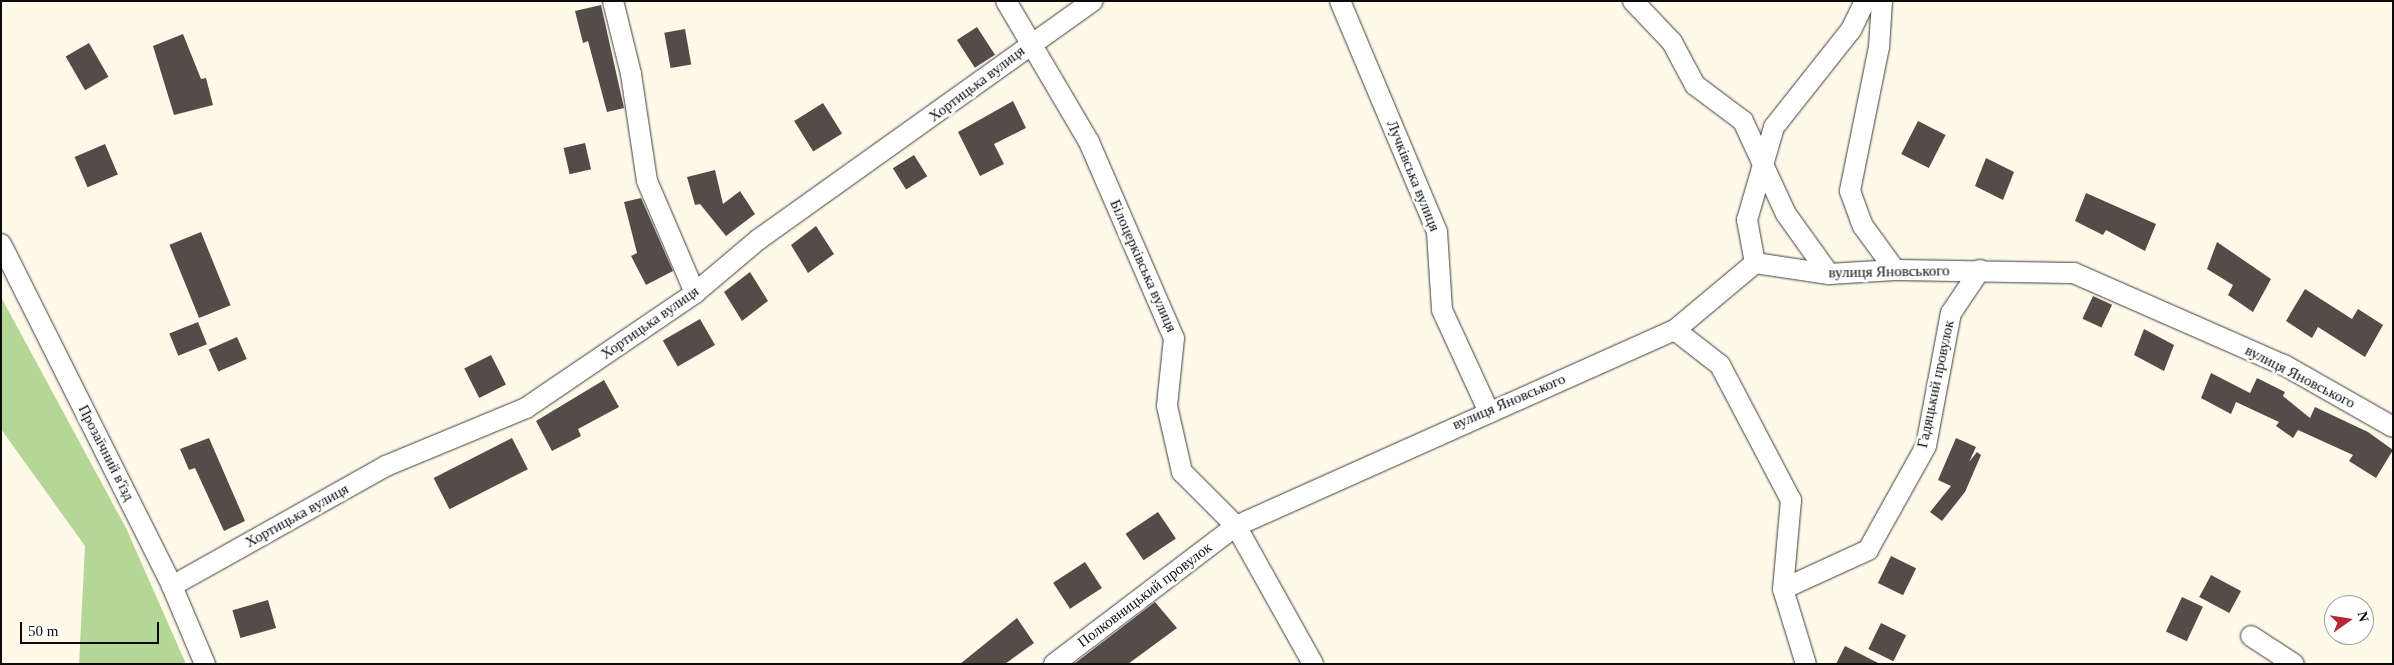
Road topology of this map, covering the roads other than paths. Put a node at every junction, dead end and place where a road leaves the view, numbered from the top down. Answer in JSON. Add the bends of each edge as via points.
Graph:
{"nodes":[{"id":1,"x":613,"y":1,"type":"edge"},
{"id":2,"x":1006,"y":1,"type":"edge"},
{"id":3,"x":1093,"y":1,"type":"edge"},
{"id":4,"x":1340,"y":1,"type":"edge"},
{"id":5,"x":1633,"y":1,"type":"edge"},
{"id":6,"x":1865,"y":1,"type":"edge"},
{"id":7,"x":1882,"y":1,"type":"edge"},
{"id":8,"x":1032,"y":43,"type":"junction"},
{"id":9,"x":1764,"y":160,"type":"junction"},
{"id":10,"x":1,"y":244,"type":"edge"},
{"id":11,"x":1754,"y":262,"type":"junction"},
{"id":12,"x":1895,"y":270,"type":"junction"},
{"id":13,"x":1980,"y":270,"type":"junction"},
{"id":14,"x":1829,"y":274,"type":"junction"},
{"id":15,"x":695,"y":292,"type":"junction"},
{"id":16,"x":1675,"y":330,"type":"junction"},
{"id":17,"x":1488,"y":410,"type":"junction"},
{"id":18,"x":2393,"y":427,"type":"edge"},
{"id":19,"x":1236,"y":526,"type":"junction"},
{"id":20,"x":172,"y":586,"type":"junction"},
{"id":21,"x":1783,"y":589,"type":"junction"},
{"id":22,"x":2250,"y":636,"type":"dead end"},
{"id":23,"x":205,"y":664,"type":"edge"},
{"id":24,"x":1054,"y":664,"type":"edge"},
{"id":25,"x":1313,"y":664,"type":"edge"},
{"id":26,"x":1806,"y":664,"type":"edge"},
{"id":27,"x":2294,"y":664,"type":"edge"}],
"edges":[{"from":1,"to":15,"type":"street","via":[[631,74],[647,181]]},
{"from":2,"to":8,"type":"street","name":"Білоцерківська вулиця"},
{"from":3,"to":8,"type":"street","name":"Хортицька вулиця"},
{"from":4,"to":17,"type":"street","name":"Лучківська вулиця","via":[[1437,232],[1442,310]]},
{"from":5,"to":9,"type":"street","via":[[1672,42],[1695,86],[1743,121]]},
{"from":6,"to":9,"type":"street","via":[[1851,30],[1774,127]]},
{"from":7,"to":12,"type":"street","via":[[1879,47],[1850,191],[1863,226]]},
{"from":8,"to":15,"type":"street","name":"Хортицька вулиця","via":[[759,238]]},
{"from":8,"to":19,"type":"street","name":"Білоцерківська вулиця","via":[[1089,142],[1174,338],[1168,406],[1182,472]]},
{"from":9,"to":11,"type":"street","via":[[1747,220]]},
{"from":9,"to":14,"type":"street","via":[[1786,214]]},
{"from":10,"to":20,"type":"street","name":"Прозаїчний в'їзд"},
{"from":11,"to":14,"type":"street","name":"вулиця Яновського"},
{"from":11,"to":16,"type":"street","name":"вулиця Яновського"},
{"from":12,"to":13,"type":"street","name":"вулиця Яновського"},
{"from":12,"to":14,"type":"street","name":"вулиця Яновського"},
{"from":13,"to":18,"type":"street","name":"вулиця Яновського","via":[[2074,273],[2284,365]]},
{"from":13,"to":21,"type":"street","name":"Гадяцький провулок","via":[[1951,313],[1926,446],[1868,550]]},
{"from":15,"to":20,"type":"street","name":"Хортицька вулиця","via":[[526,408],[386,466]]},
{"from":16,"to":17,"type":"street","name":"вулиця Яновського"},
{"from":16,"to":21,"type":"street","via":[[1720,365],[1791,500]]},
{"from":17,"to":19,"type":"street","name":"вулиця Яновського"},
{"from":19,"to":24,"type":"street","name":"Полковницький провулок"},
{"from":19,"to":25,"type":"street","name":"Білоцерківська вулиця"},
{"from":20,"to":23,"type":"street","name":"Прозаїчний в'їзд"},
{"from":21,"to":26,"type":"street"},
{"from":22,"to":27,"type":"street"}]}
